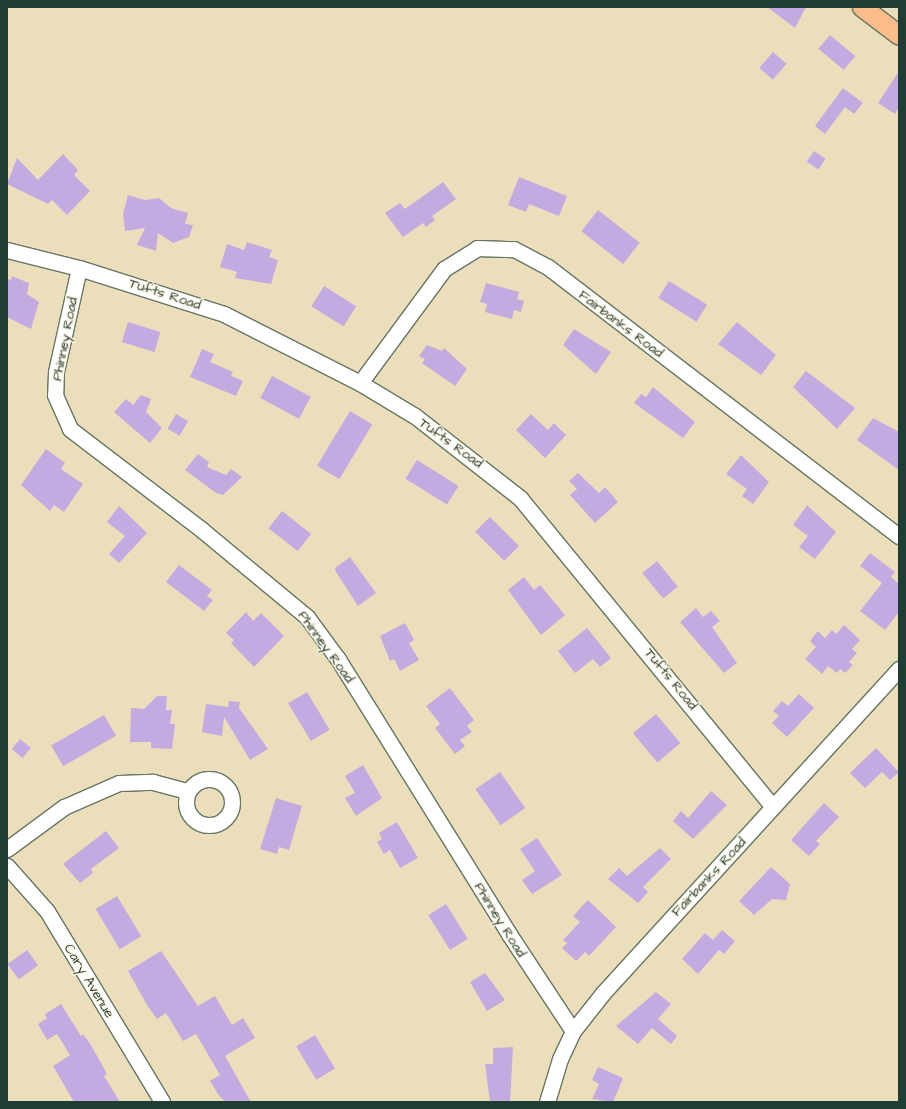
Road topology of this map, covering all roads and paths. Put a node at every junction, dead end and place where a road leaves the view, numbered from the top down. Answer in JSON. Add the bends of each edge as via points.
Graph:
{"nodes":[{"id":1,"x":862,"y":7,"type":"edge"},
{"id":2,"x":899,"y":35,"type":"edge"},
{"id":3,"x":7,"y":250,"type":"edge"},
{"id":4,"x":79,"y":268,"type":"junction"},
{"id":5,"x":360,"y":383,"type":"junction"},
{"id":6,"x":899,"y":536,"type":"edge"},
{"id":7,"x":899,"y":669,"type":"edge"},
{"id":8,"x":186,"y":791,"type":"dead end"},
{"id":9,"x":773,"y":807,"type":"junction"},
{"id":10,"x":7,"y":849,"type":"edge"},
{"id":11,"x":7,"y":866,"type":"edge"},
{"id":12,"x":573,"y":1031,"type":"junction"},
{"id":13,"x":162,"y":1102,"type":"edge"},
{"id":14,"x":547,"y":1102,"type":"edge"}],
"edges":[{"from":1,"to":2,"type":"main road"},
{"from":3,"to":4,"type":"street","name":"Tufts Road"},
{"from":4,"to":5,"type":"street","name":"Tufts Road","via":[[224,314]]},
{"from":4,"to":12,"type":"street","name":"Phinney Road","via":[[56,372],[55,395],[70,429],[202,530],[307,617],[338,659],[524,959]]},
{"from":5,"to":6,"type":"street","name":"Fairbanks Road","via":[[444,269],[478,248],[514,249],[548,267]]},
{"from":5,"to":9,"type":"street","name":"Tufts Road","via":[[415,416],[520,498]]},
{"from":7,"to":9,"type":"street","name":"Fairbanks Road"},
{"from":8,"to":10,"type":"street","via":[[153,782],[119,783],[64,807]]},
{"from":9,"to":12,"type":"street","name":"Fairbanks Road","via":[[602,993]]},
{"from":11,"to":13,"type":"street","name":"Cary Avenue","via":[[47,912]]},
{"from":12,"to":14,"type":"street","name":"Fairbanks Road","via":[[560,1059]]}]}
